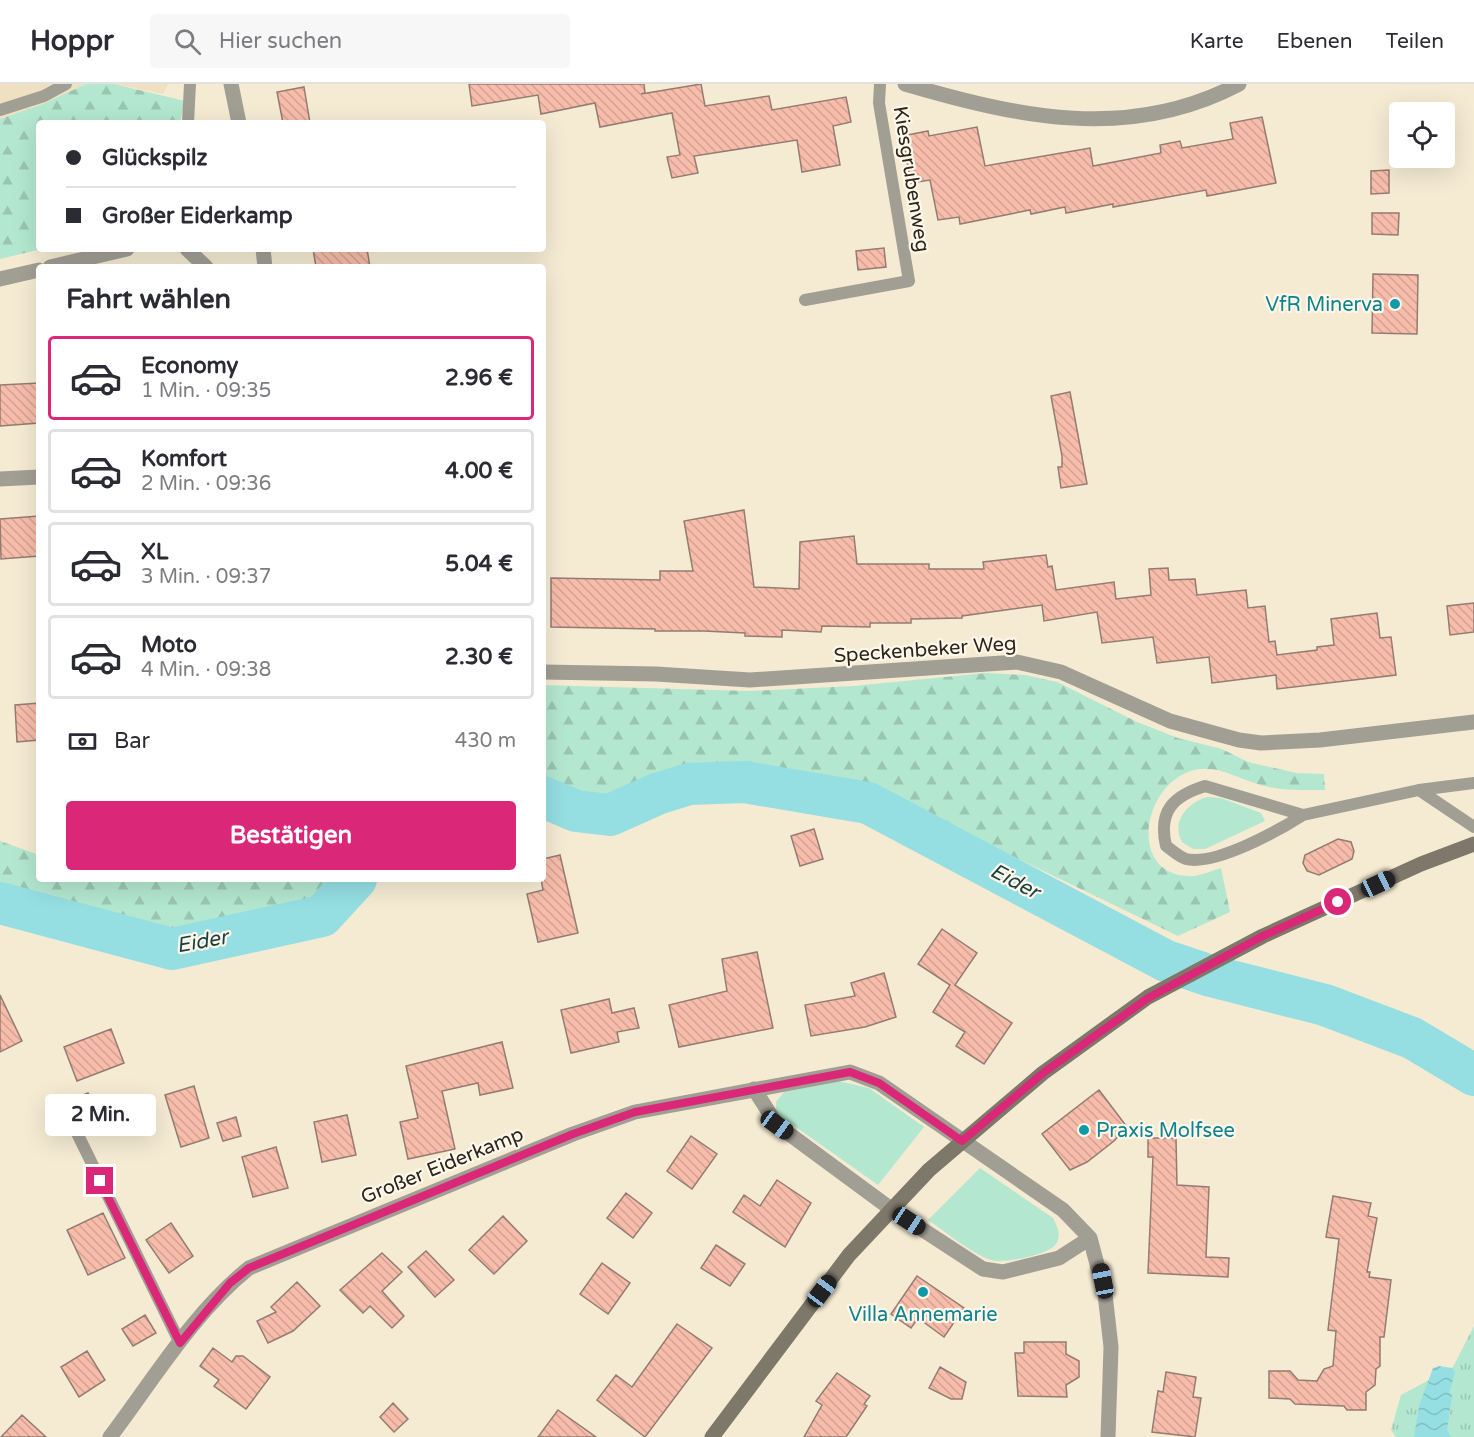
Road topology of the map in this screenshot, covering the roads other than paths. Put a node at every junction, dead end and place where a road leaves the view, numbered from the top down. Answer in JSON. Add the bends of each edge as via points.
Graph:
{"nodes":[{"id":1,"x":66,"y":84,"type":"edge"},
{"id":2,"x":190,"y":84,"type":"edge"},
{"id":3,"x":231,"y":84,"type":"edge"},
{"id":4,"x":880,"y":84,"type":"edge"},
{"id":5,"x":905,"y":84,"type":"edge"},
{"id":6,"x":1239,"y":84,"type":"edge"},
{"id":7,"x":0,"y":110,"type":"edge"},
{"id":8,"x":188,"y":120,"type":"edge"},
{"id":9,"x":238,"y":120,"type":"edge"},
{"id":10,"x":114,"y":252,"type":"edge"},
{"id":11,"x":190,"y":252,"type":"edge"},
{"id":12,"x":63,"y":264,"type":"edge"},
{"id":13,"x":203,"y":264,"type":"edge"},
{"id":14,"x":36,"y":271,"type":"edge"},
{"id":15,"x":0,"y":279,"type":"edge"},
{"id":16,"x":805,"y":300,"type":"dead end"},
{"id":17,"x":36,"y":477,"type":"edge"},
{"id":18,"x":0,"y":479,"type":"edge"},
{"id":19,"x":546,"y":672,"type":"edge"},
{"id":20,"x":1474,"y":722,"type":"edge"},
{"id":21,"x":1474,"y":783,"type":"edge"},
{"id":22,"x":1419,"y":790,"type":"junction"},
{"id":23,"x":1303,"y":815,"type":"junction"},
{"id":24,"x":1474,"y":827,"type":"edge"},
{"id":25,"x":1474,"y":844,"type":"edge"},
{"id":26,"x":754,"y":1089,"type":"junction"},
{"id":27,"x":76,"y":1131,"type":"dead end"},
{"id":28,"x":962,"y":1141,"type":"junction"},
{"id":29,"x":891,"y":1209,"type":"junction"},
{"id":30,"x":1090,"y":1238,"type":"junction"},
{"id":31,"x":180,"y":1343,"type":"junction"},
{"id":32,"x":110,"y":1437,"type":"edge"},
{"id":33,"x":712,"y":1437,"type":"edge"},
{"id":34,"x":1108,"y":1437,"type":"edge"}],
"edges":[{"from":1,"to":7,"type":"lane","via":[[44,96]]},
{"from":2,"to":8,"type":"lane"},
{"from":3,"to":9,"type":"street"},
{"from":4,"to":16,"type":"lane","name":"Kiesgrubenweg","via":[[879,103],[909,281]]},
{"from":5,"to":6,"type":"street","via":[[1020,114],[1084,119],[1158,113],[1195,103]]},
{"from":10,"to":12,"type":"street"},
{"from":11,"to":13,"type":"street"},
{"from":14,"to":15,"type":"street"},
{"from":17,"to":18,"type":"street"},
{"from":19,"to":20,"type":"street","name":"Speckenbeker Weg","via":[[750,680],[1017,662],[1060,672],[1170,721],[1261,743]]},
{"from":21,"to":22,"type":"lane"},
{"from":22,"to":23,"type":"lane"},
{"from":22,"to":24,"type":"lane"},
{"from":23,"to":23,"type":"lane","via":[[1205,786],[1185,792],[1169,808],[1162,829],[1166,846],[1185,859],[1208,859],[1281,829]]},
{"from":25,"to":28,"type":"main road","via":[[1263,936],[1148,998],[1043,1073]]},
{"from":26,"to":28,"type":"street","name":"Großer Eiderkamp","via":[[850,1072],[879,1083]]},
{"from":26,"to":29,"type":"street","via":[[777,1125]]},
{"from":26,"to":31,"type":"street","name":"Großer Eiderkamp","via":[[635,1112],[279,1254],[249,1268],[230,1283]]},
{"from":27,"to":31,"type":"lane"},
{"from":28,"to":29,"type":"main road"},
{"from":28,"to":30,"type":"street","name":"Großer Eiderkamp","via":[[1063,1210]]},
{"from":29,"to":30,"type":"street","via":[[983,1269],[1003,1272],[1059,1258]]},
{"from":29,"to":33,"type":"main road","via":[[849,1255]]},
{"from":30,"to":34,"type":"street","via":[[1102,1276],[1111,1347]]},
{"from":31,"to":32,"type":"street","name":"Großer Eiderkamp"}]}
